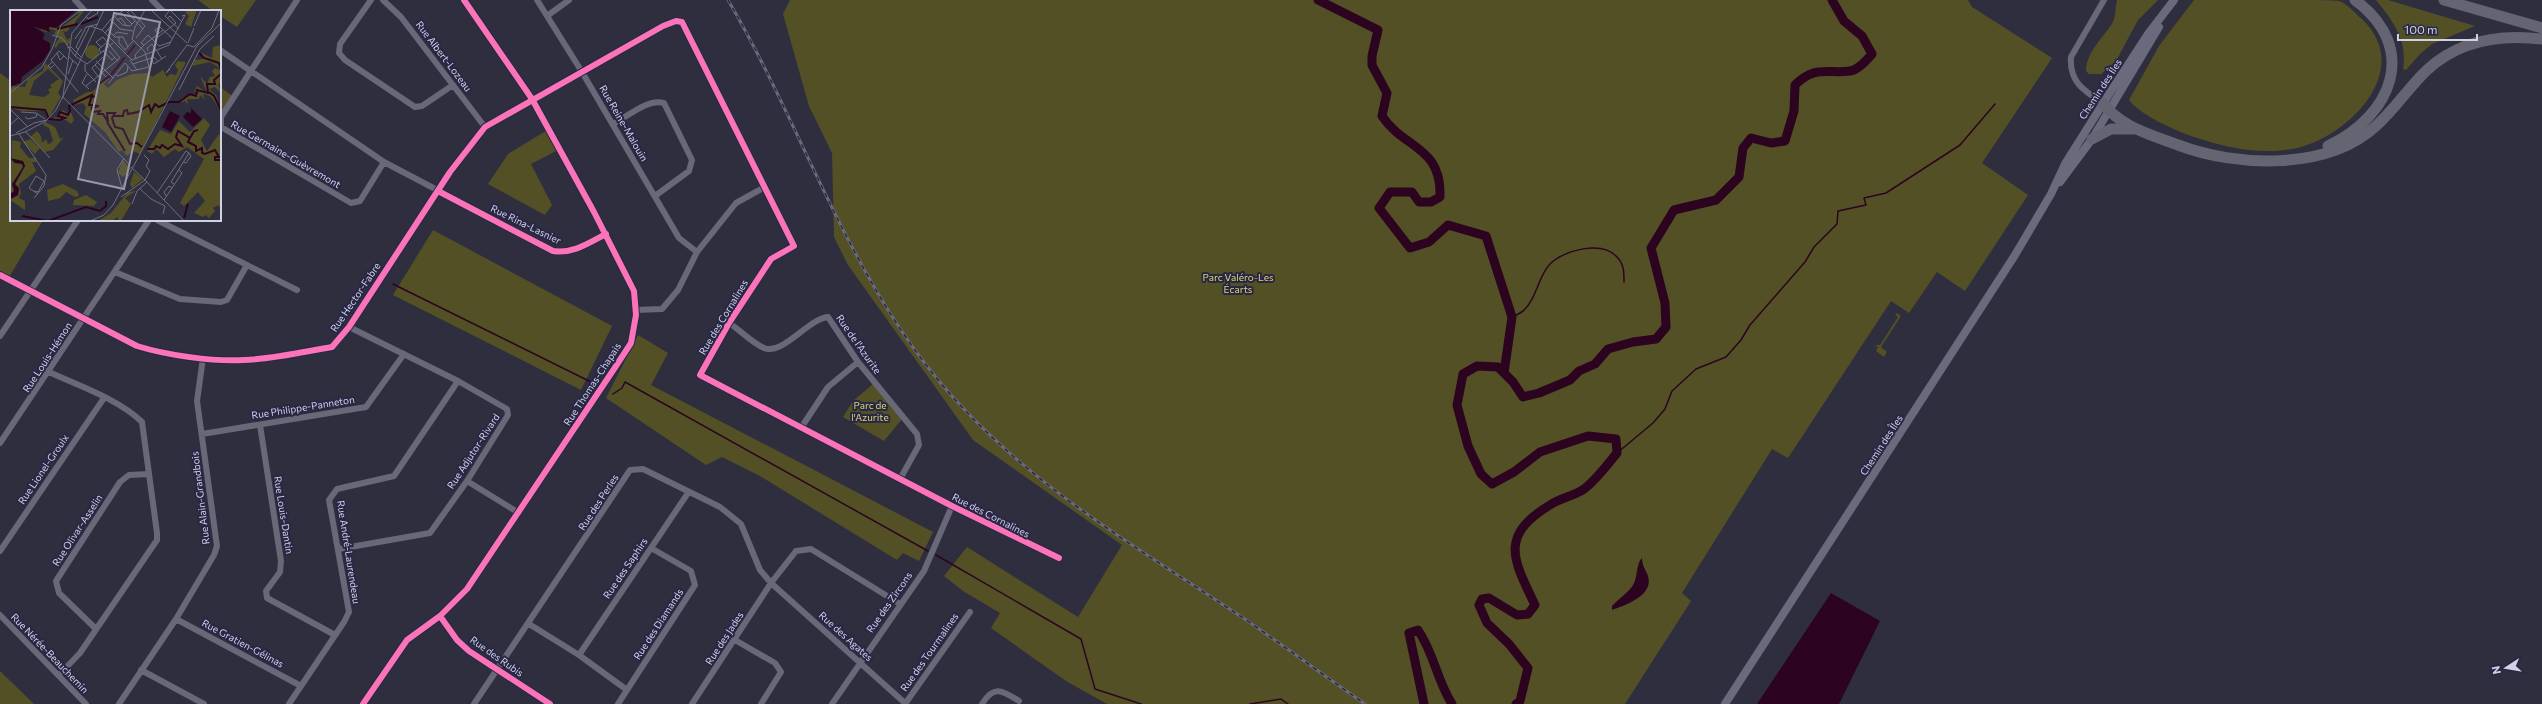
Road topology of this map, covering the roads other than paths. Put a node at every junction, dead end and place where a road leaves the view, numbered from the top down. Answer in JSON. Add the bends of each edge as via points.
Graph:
{"nodes":[{"id":1,"x":75,"y":0,"type":"edge"},
{"id":2,"x":152,"y":0,"type":"edge"},
{"id":3,"x":297,"y":0,"type":"edge"},
{"id":4,"x":370,"y":0,"type":"edge"},
{"id":5,"x":383,"y":0,"type":"edge"},
{"id":6,"x":464,"y":0,"type":"edge"},
{"id":7,"x":537,"y":0,"type":"edge"},
{"id":8,"x":569,"y":0,"type":"edge"},
{"id":9,"x":2104,"y":0,"type":"edge"},
{"id":10,"x":2175,"y":0,"type":"edge"},
{"id":11,"x":2355,"y":0,"type":"edge"},
{"id":12,"x":2444,"y":0,"type":"edge"},
{"id":13,"x":84,"y":10,"type":"edge"},
{"id":14,"x":159,"y":10,"type":"edge"},
{"id":15,"x":547,"y":16,"type":"junction"},
{"id":16,"x":2542,"y":28,"type":"edge"},
{"id":17,"x":2542,"y":40,"type":"edge"},
{"id":18,"x":221,"y":51,"type":"edge"},
{"id":19,"x":250,"y":71,"type":"junction"},
{"id":20,"x":582,"y":72,"type":"junction"},
{"id":21,"x":453,"y":85,"type":"junction"},
{"id":22,"x":532,"y":99,"type":"junction"},
{"id":23,"x":2108,"y":106,"type":"junction"},
{"id":24,"x":613,"y":124,"type":"junction"},
{"id":25,"x":485,"y":127,"type":"junction"},
{"id":26,"x":2137,"y":130,"type":"junction"},
{"id":27,"x":2092,"y":139,"type":"junction"},
{"id":28,"x":2164,"y":139,"type":"junction"},
{"id":29,"x":2311,"y":155,"type":"junction"},
{"id":30,"x":384,"y":162,"type":"junction"},
{"id":31,"x":765,"y":187,"type":"junction"},
{"id":32,"x":438,"y":191,"type":"junction"},
{"id":33,"x":2052,"y":194,"type":"junction"},
{"id":34,"x":655,"y":196,"type":"junction"},
{"id":35,"x":77,"y":221,"type":"edge"},
{"id":36,"x":148,"y":221,"type":"edge"},
{"id":37,"x":159,"y":221,"type":"edge"},
{"id":38,"x":606,"y":234,"type":"junction"},
{"id":39,"x":697,"y":252,"type":"junction"},
{"id":40,"x":247,"y":265,"type":"junction"},
{"id":41,"x":115,"y":272,"type":"junction"},
{"id":42,"x":0,"y":275,"type":"edge"},
{"id":43,"x":30,"y":290,"type":"junction"},
{"id":44,"x":297,"y":290,"type":"dead end"},
{"id":45,"x":636,"y":310,"type":"junction"},
{"id":46,"x":84,"y":318,"type":"junction"},
{"id":47,"x":729,"y":323,"type":"junction"},
{"id":48,"x":349,"y":326,"type":"junction"},
{"id":49,"x":0,"y":336,"type":"edge"},
{"id":50,"x":404,"y":354,"type":"junction"},
{"id":51,"x":203,"y":358,"type":"junction"},
{"id":52,"x":858,"y":362,"type":"junction"},
{"id":53,"x":49,"y":372,"type":"junction"},
{"id":54,"x":458,"y":381,"type":"junction"},
{"id":55,"x":104,"y":398,"type":"junction"},
{"id":56,"x":260,"y":425,"type":"junction"},
{"id":57,"x":801,"y":428,"type":"junction"},
{"id":58,"x":202,"y":434,"type":"junction"},
{"id":59,"x":0,"y":443,"type":"edge"},
{"id":60,"x":149,"y":474,"type":"junction"},
{"id":61,"x":900,"y":480,"type":"junction"},
{"id":62,"x":467,"y":481,"type":"junction"},
{"id":63,"x":688,"y":493,"type":"junction"},
{"id":64,"x":952,"y":506,"type":"junction"},
{"id":65,"x":519,"y":513,"type":"junction"},
{"id":66,"x":652,"y":548,"type":"junction"},
{"id":67,"x":339,"y":549,"type":"junction"},
{"id":68,"x":0,"y":552,"type":"edge"},
{"id":69,"x":1059,"y":558,"type":"dead end"},
{"id":70,"x":771,"y":583,"type":"junction"},
{"id":71,"x":900,"y":604,"type":"junction"},
{"id":72,"x":970,"y":612,"type":"dead end"},
{"id":73,"x":0,"y":615,"type":"edge"},
{"id":74,"x":440,"y":616,"type":"junction"},
{"id":75,"x":176,"y":618,"type":"junction"},
{"id":76,"x":529,"y":624,"type":"junction"},
{"id":77,"x":96,"y":629,"type":"junction"},
{"id":78,"x":335,"y":635,"type":"junction"},
{"id":79,"x":735,"y":640,"type":"junction"},
{"id":80,"x":579,"y":655,"type":"junction"},
{"id":81,"x":860,"y":662,"type":"junction"},
{"id":82,"x":141,"y":670,"type":"junction"},
{"id":83,"x":498,"y":670,"type":"junction"},
{"id":84,"x":58,"y":674,"type":"junction"},
{"id":85,"x":301,"y":686,"type":"junction"},
{"id":86,"x":627,"y":690,"type":"junction"},
{"id":87,"x":1019,"y":701,"type":"dead end"},
{"id":88,"x":86,"y":704,"type":"edge"},
{"id":89,"x":119,"y":704,"type":"edge"},
{"id":90,"x":204,"y":704,"type":"edge"},
{"id":91,"x":289,"y":704,"type":"edge"},
{"id":92,"x":363,"y":704,"type":"edge"},
{"id":93,"x":474,"y":704,"type":"edge"},
{"id":94,"x":550,"y":704,"type":"edge"},
{"id":95,"x":618,"y":704,"type":"edge"},
{"id":96,"x":692,"y":704,"type":"edge"},
{"id":97,"x":761,"y":704,"type":"edge"},
{"id":98,"x":832,"y":704,"type":"edge"},
{"id":99,"x":905,"y":704,"type":"edge"},
{"id":100,"x":982,"y":704,"type":"edge"},
{"id":101,"x":1725,"y":704,"type":"edge"}],
"edges":[{"from":1,"to":13,"type":"street"},
{"from":2,"to":14,"type":"street"},
{"from":3,"to":19,"type":"street","name":"Rue Germaine-Guèvremont"},
{"from":4,"to":21,"type":"street","via":[[340,44],[339,53],[345,60],[415,107],[422,106]]},
{"from":5,"to":21,"type":"street","name":"Rue Albert-Lozeau","via":[[402,17]]},
{"from":6,"to":22,"type":"street","name":"Rue Thomas-Chapais"},
{"from":7,"to":15,"type":"street","name":"Rue Reine-Malouin"},
{"from":8,"to":15,"type":"street"},
{"from":9,"to":23,"type":"street","via":[[2071,57],[2070,65],[2076,83],[2083,91]]},
{"from":10,"to":23,"type":"main road","name":"Chemin des Îles"},
{"from":11,"to":29,"type":"highway","via":[[2368,10],[2384,31],[2392,52],[2393,74],[2380,101],[2360,126]]},
{"from":12,"to":16,"type":"highway"},
{"from":15,"to":20,"type":"street","name":"Rue Reine-Malouin"},
{"from":17,"to":29,"type":"highway","via":[[2486,40],[2470,43],[2447,53],[2427,70],[2376,126],[2355,141],[2319,155]]},
{"from":18,"to":19,"type":"street","name":"Rue Rina-Lasnier"},
{"from":19,"to":30,"type":"street","name":"Rue Rina-Lasnier"},
{"from":19,"to":30,"type":"street","name":"Rue Germaine-Guèvremont","via":[[221,117],[221,127],[224,131],[351,203],[360,200]]},
{"from":20,"to":22,"type":"street","name":"Rue Hector-Fabre"},
{"from":20,"to":24,"type":"street","name":"Rue Reine-Malouin"},
{"from":20,"to":31,"type":"street","name":"Rue des Cornalines","via":[[663,26],[676,21],[682,22]]},
{"from":21,"to":25,"type":"street","name":"Rue Albert-Lozeau"},
{"from":22,"to":25,"type":"street","name":"Rue Hector-Fabre"},
{"from":22,"to":38,"type":"street","name":"Rue Thomas-Chapais"},
{"from":23,"to":26,"type":"highway"},
{"from":23,"to":27,"type":"main road","name":"Chemin des Îles"},
{"from":23,"to":28,"type":"highway"},
{"from":23,"to":33,"type":"main road","name":"Chemin des Îles","via":[[2065,164]]},
{"from":24,"to":34,"type":"street","name":"Rue Reine-Malouin"},
{"from":24,"to":34,"type":"street","via":[[650,103],[664,103],[692,160],[689,171]]},
{"from":25,"to":32,"type":"street","name":"Rue Hector-Fabre"},
{"from":26,"to":27,"type":"highway","via":[[2111,129]]},
{"from":26,"to":28,"type":"highway"},
{"from":27,"to":33,"type":"main road","name":"Chemin des Îles"},
{"from":28,"to":29,"type":"highway","via":[[2189,149],[2237,158],[2284,160]]},
{"from":30,"to":32,"type":"street","name":"Rue Rina-Lasnier"},
{"from":31,"to":39,"type":"street","via":[[736,203]]},
{"from":31,"to":47,"type":"street","name":"Rue des Cornalines","via":[[794,246],[771,259]]},
{"from":32,"to":38,"type":"street","name":"Rue Rina-Lasnier","via":[[553,251],[572,251]]},
{"from":32,"to":48,"type":"street","name":"Rue Hector-Fabre"},
{"from":33,"to":101,"type":"main road","name":"Chemin des Îles","via":[[1963,338]]},
{"from":34,"to":39,"type":"street","name":"Rue Reine-Malouin","via":[[679,238]]},
{"from":35,"to":43,"type":"street"},
{"from":36,"to":41,"type":"street","name":"Rue Louis-Hémon"},
{"from":37,"to":40,"type":"street"},
{"from":38,"to":45,"type":"street","name":"Rue Thomas-Chapais","via":[[634,291]]},
{"from":39,"to":45,"type":"street","via":[[678,290],[662,309]]},
{"from":40,"to":41,"type":"street","via":[[227,300],[221,302],[180,299]]},
{"from":40,"to":44,"type":"street"},
{"from":41,"to":46,"type":"street","name":"Rue Louis-Hémon"},
{"from":42,"to":43,"type":"street","name":"Rue Hector-Fabre"},
{"from":43,"to":46,"type":"street","name":"Rue Hector-Fabre"},
{"from":43,"to":49,"type":"street"},
{"from":45,"to":65,"type":"street","name":"Rue Thomas-Chapais","via":[[631,343]]},
{"from":46,"to":51,"type":"street","name":"Rue Hector-Fabre","via":[[137,346]]},
{"from":46,"to":53,"type":"street","name":"Rue Louis-Hémon"},
{"from":47,"to":52,"type":"street","name":"Rue de l'Azurite","via":[[765,348],[777,349],[818,318],[828,317]]},
{"from":47,"to":57,"type":"street","name":"Rue des Cornalines","via":[[700,375]]},
{"from":48,"to":50,"type":"street","name":"Rue Adjutor-Rivard"},
{"from":48,"to":51,"type":"street","name":"Rue Hector-Fabre","via":[[332,348],[244,360]]},
{"from":50,"to":54,"type":"street","name":"Rue Adjutor-Rivard"},
{"from":50,"to":56,"type":"street","name":"Rue Philippe-Panneton","via":[[366,407]]},
{"from":51,"to":58,"type":"street","name":"Rue Alain-Grandbois","via":[[197,401]]},
{"from":52,"to":57,"type":"street","via":[[828,387]]},
{"from":52,"to":61,"type":"street","name":"Rue de l'Azurite","via":[[917,434],[919,445]]},
{"from":53,"to":55,"type":"street"},
{"from":53,"to":59,"type":"street","name":"Rue Louis-Hémon"},
{"from":54,"to":62,"type":"street","name":"Rue Adjutor-Rivard","via":[[507,409],[508,415]]},
{"from":54,"to":67,"type":"street","name":"Rue André-Laurendeau","via":[[394,476],[337,489],[332,493],[329,500]]},
{"from":55,"to":60,"type":"street","via":[[142,422]]},
{"from":55,"to":68,"type":"street","name":"Rue Lionel-Groulx"},
{"from":56,"to":58,"type":"street","name":"Rue Philippe-Panneton"},
{"from":56,"to":78,"type":"street","name":"Rue Louis-Dantin","via":[[281,561],[280,572],[266,591],[267,598]]},
{"from":57,"to":61,"type":"street","name":"Rue des Cornalines"},
{"from":58,"to":75,"type":"street","name":"Rue Alain-Grandbois","via":[[216,546],[214,555]]},
{"from":60,"to":77,"type":"street","via":[[157,540]]},
{"from":60,"to":77,"type":"street","name":"Rue Olivar-Asselin","via":[[129,475],[120,482],[56,581],[59,593]]},
{"from":61,"to":64,"type":"street","name":"Rue des Cornalines"},
{"from":62,"to":65,"type":"street"},
{"from":62,"to":67,"type":"street","name":"Rue Adjutor-Rivard","via":[[430,533]]},
{"from":63,"to":66,"type":"street","name":"Rue des Saphirs"},
{"from":63,"to":70,"type":"street","name":"Rue des Perles","via":[[720,507],[741,524],[760,570]]},
{"from":63,"to":76,"type":"street","name":"Rue des Perles","via":[[643,469],[630,470]]},
{"from":64,"to":69,"type":"street","name":"Rue des Cornalines"},
{"from":64,"to":71,"type":"street","name":"Rue des Zircons","via":[[924,571]]},
{"from":65,"to":74,"type":"street","name":"Rue Thomas-Chapais","via":[[467,589]]},
{"from":66,"to":80,"type":"street","name":"Rue des Saphirs"},
{"from":66,"to":86,"type":"street","name":"Rue des Diamands","via":[[691,571],[695,585]]},
{"from":67,"to":78,"type":"street","name":"Rue André-Laurendeau","via":[[349,612]]},
{"from":70,"to":71,"type":"street","name":"Rue des Jades","via":[[796,551],[811,549]]},
{"from":70,"to":79,"type":"street","name":"Rue des Jades"},
{"from":70,"to":81,"type":"street","name":"Rue des Agates"},
{"from":71,"to":81,"type":"street","name":"Rue des Zircons"},
{"from":72,"to":99,"type":"street","name":"Rue des Tourmalines"},
{"from":73,"to":84,"type":"street","name":"Rue Nérée-Beauchemin"},
{"from":74,"to":83,"type":"street","name":"Rue des Rubis","via":[[457,640]]},
{"from":74,"to":92,"type":"street","name":"Rue Thomas-Chapais","via":[[407,640]]},
{"from":75,"to":82,"type":"street","name":"Rue Alain-Grandbois"},
{"from":75,"to":85,"type":"street","name":"Rue Gratien-Gélinas"},
{"from":76,"to":80,"type":"street"},
{"from":76,"to":83,"type":"street","name":"Rue des Perles"},
{"from":77,"to":84,"type":"street","via":[[80,654]]},
{"from":78,"to":85,"type":"street","name":"Rue André-Laurendeau"},
{"from":79,"to":96,"type":"street","name":"Rue des Jades"},
{"from":79,"to":97,"type":"street","via":[[775,663],[781,672]]},
{"from":80,"to":86,"type":"street"},
{"from":81,"to":98,"type":"street","name":"Rue des Zircons"},
{"from":81,"to":99,"type":"street","name":"Rue des Agates"},
{"from":82,"to":89,"type":"street","name":"Rue Alain-Grandbois"},
{"from":82,"to":90,"type":"street"},
{"from":83,"to":93,"type":"street","name":"Rue des Perles"},
{"from":83,"to":94,"type":"street","name":"Rue des Rubis"},
{"from":84,"to":88,"type":"street","name":"Rue Nérée-Beauchemin"},
{"from":85,"to":91,"type":"street","name":"Rue André-Laurendeau"},
{"from":86,"to":95,"type":"street","name":"Rue des Diamands"},
{"from":87,"to":100,"type":"street","via":[[995,690]]}]}
